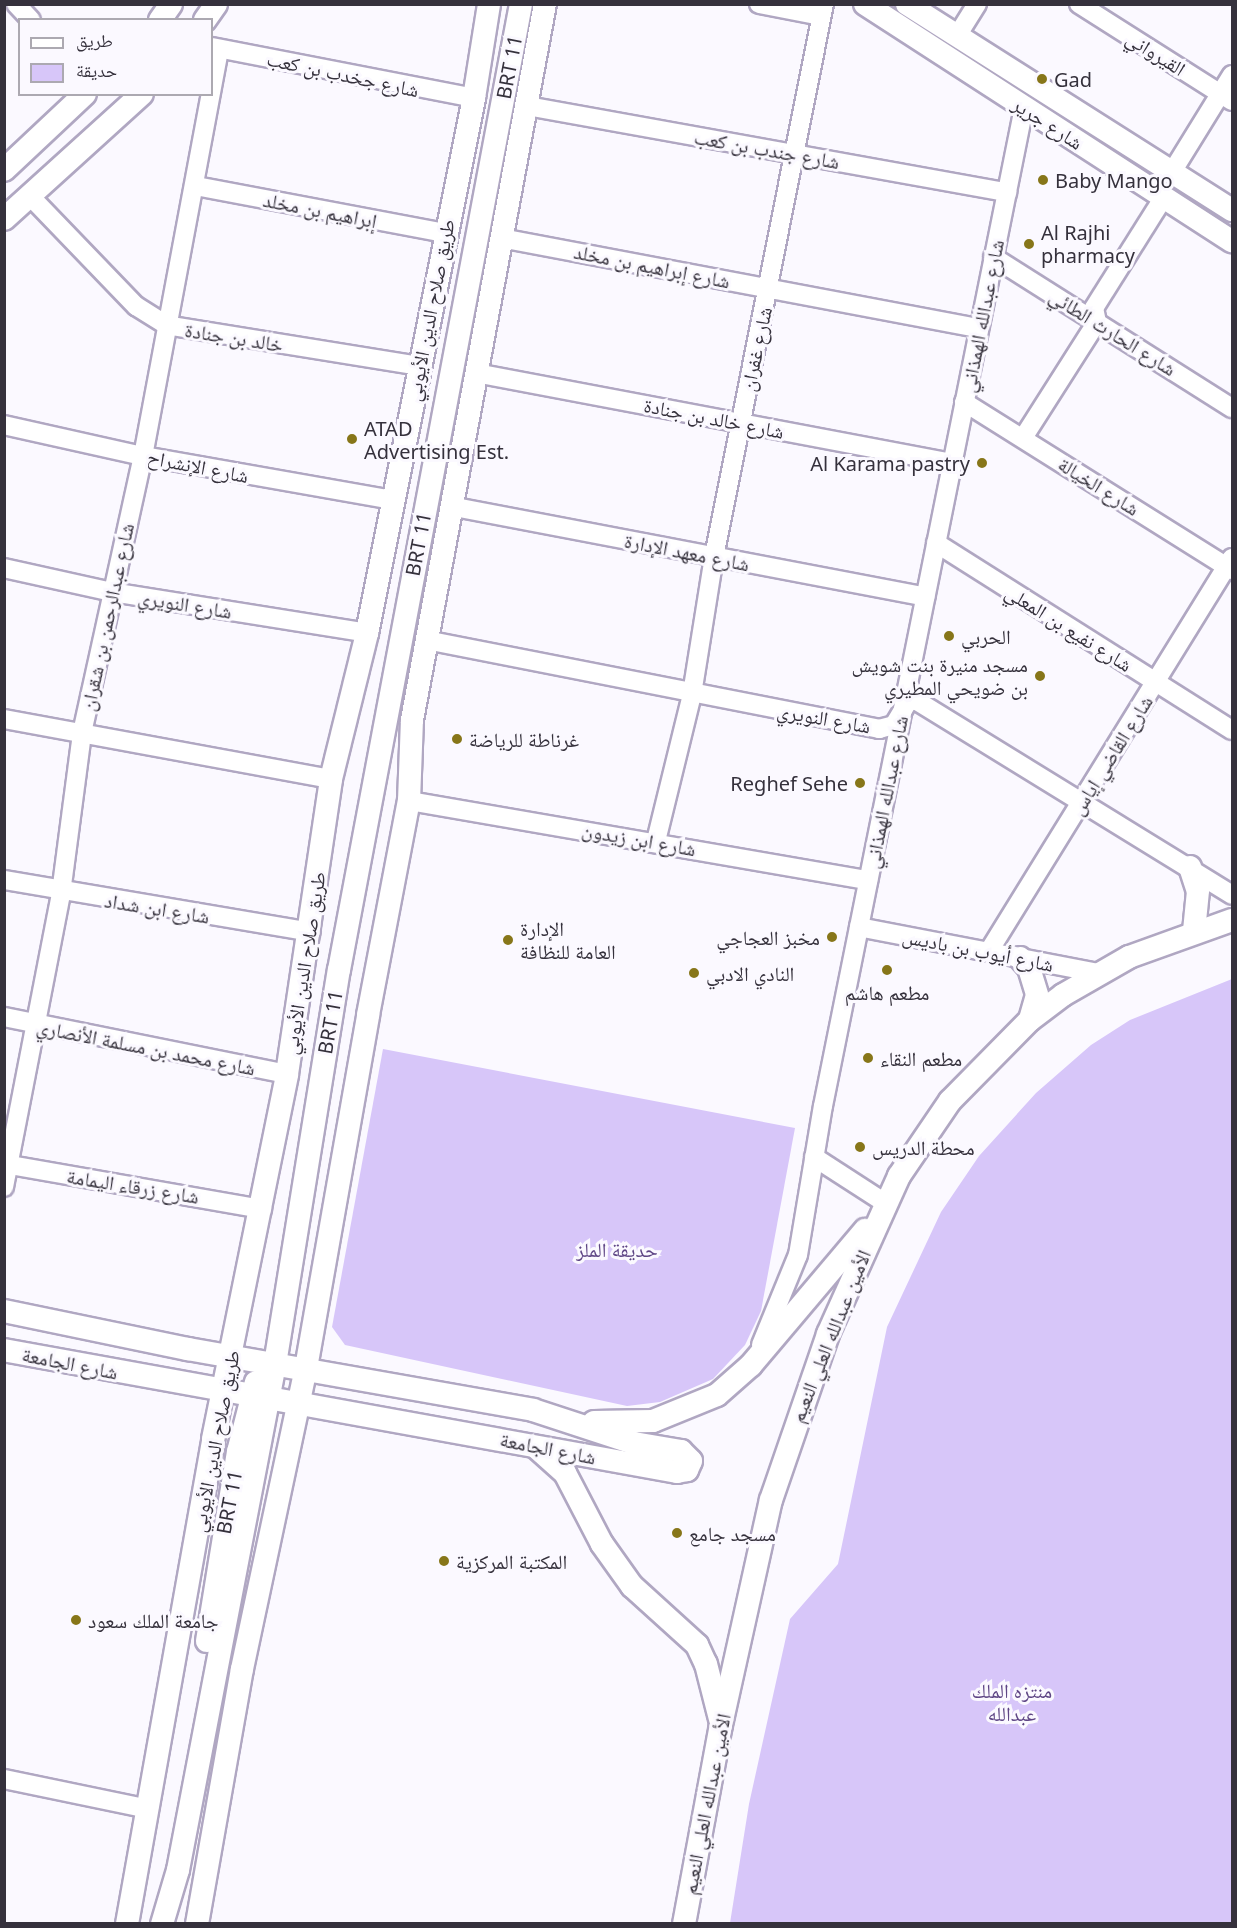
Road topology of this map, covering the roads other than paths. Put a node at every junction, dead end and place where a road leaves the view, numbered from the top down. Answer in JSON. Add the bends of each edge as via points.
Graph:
{"nodes":[{"id":1,"x":16,"y":4,"type":"edge"},
{"id":2,"x":171,"y":4,"type":"edge"},
{"id":3,"x":216,"y":4,"type":"edge"},
{"id":4,"x":489,"y":4,"type":"edge"},
{"id":5,"x":521,"y":4,"type":"edge"},
{"id":6,"x":545,"y":4,"type":"edge"},
{"id":7,"x":759,"y":4,"type":"edge"},
{"id":8,"x":865,"y":4,"type":"edge"},
{"id":9,"x":907,"y":4,"type":"edge"},
{"id":10,"x":977,"y":4,"type":"edge"},
{"id":11,"x":1079,"y":4,"type":"edge"},
{"id":12,"x":822,"y":10,"type":"edge"},
{"id":13,"x":29,"y":18,"type":"edge"},
{"id":14,"x":161,"y":18,"type":"edge"},
{"id":15,"x":206,"y":18,"type":"edge"},
{"id":16,"x":957,"y":36,"type":"junction"},
{"id":17,"x":215,"y":48,"type":"edge"},
{"id":18,"x":1233,"y":75,"type":"edge"},
{"id":19,"x":83,"y":96,"type":"edge"},
{"id":20,"x":140,"y":96,"type":"edge"},
{"id":21,"x":208,"y":96,"type":"edge"},
{"id":22,"x":1227,"y":97,"type":"edge"},
{"id":23,"x":474,"y":98,"type":"junction"},
{"id":24,"x":527,"y":106,"type":"junction"},
{"id":25,"x":1024,"y":107,"type":"junction"},
{"id":26,"x":796,"y":154,"type":"junction"},
{"id":27,"x":4,"y":170,"type":"edge"},
{"id":28,"x":1172,"y":172,"type":"junction"},
{"id":29,"x":196,"y":186,"type":"junction"},
{"id":30,"x":1007,"y":192,"type":"junction"},
{"id":31,"x":30,"y":196,"type":"junction"},
{"id":32,"x":1164,"y":197,"type":"junction"},
{"id":33,"x":1233,"y":210,"type":"edge"},
{"id":34,"x":4,"y":219,"type":"edge"},
{"id":35,"x":445,"y":233,"type":"junction"},
{"id":36,"x":501,"y":238,"type":"junction"},
{"id":37,"x":1233,"y":241,"type":"edge"},
{"id":38,"x":993,"y":257,"type":"junction"},
{"id":39,"x":769,"y":288,"type":"junction"},
{"id":40,"x":1096,"y":322,"type":"junction"},
{"id":41,"x":166,"y":325,"type":"junction"},
{"id":42,"x":979,"y":328,"type":"junction"},
{"id":43,"x":418,"y":366,"type":"junction"},
{"id":44,"x":476,"y":373,"type":"junction"},
{"id":45,"x":964,"y":402,"type":"junction"},
{"id":46,"x":1233,"y":408,"type":"edge"},
{"id":47,"x":741,"y":423,"type":"junction"},
{"id":48,"x":4,"y":425,"type":"edge"},
{"id":49,"x":1023,"y":438,"type":"junction"},
{"id":50,"x":143,"y":456,"type":"junction"},
{"id":51,"x":952,"y":464,"type":"junction"},
{"id":52,"x":393,"y":500,"type":"junction"},
{"id":53,"x":450,"y":506,"type":"junction"},
{"id":54,"x":936,"y":543,"type":"junction"},
{"id":55,"x":714,"y":557,"type":"junction"},
{"id":56,"x":1231,"y":565,"type":"edge"},
{"id":57,"x":4,"y":568,"type":"edge"},
{"id":58,"x":112,"y":592,"type":"junction"},
{"id":59,"x":925,"y":597,"type":"junction"},
{"id":60,"x":367,"y":633,"type":"junction"},
{"id":61,"x":426,"y":640,"type":"junction"},
{"id":62,"x":1156,"y":683,"type":"junction"},
{"id":63,"x":692,"y":694,"type":"junction"},
{"id":64,"x":902,"y":712,"type":"junction"},
{"id":65,"x":4,"y":719,"type":"edge"},
{"id":66,"x":1233,"y":730,"type":"edge"},
{"id":67,"x":82,"y":733,"type":"junction"},
{"id":68,"x":331,"y":780,"type":"junction"},
{"id":69,"x":1083,"y":800,"type":"junction"},
{"id":70,"x":410,"y":801,"type":"junction"},
{"id":71,"x":656,"y":841,"type":"junction"},
{"id":72,"x":1190,"y":867,"type":"junction"},
{"id":73,"x":4,"y":880,"type":"edge"},
{"id":74,"x":868,"y":880,"type":"junction"},
{"id":75,"x":61,"y":893,"type":"junction"},
{"id":76,"x":1233,"y":895,"type":"edge"},
{"id":77,"x":1233,"y":920,"type":"edge"},
{"id":78,"x":859,"y":927,"type":"junction"},
{"id":79,"x":1194,"y":931,"type":"junction"},
{"id":80,"x":311,"y":932,"type":"junction"},
{"id":81,"x":989,"y":951,"type":"junction"},
{"id":82,"x":1020,"y":958,"type":"junction"},
{"id":83,"x":1098,"y":973,"type":"junction"},
{"id":84,"x":4,"y":1017,"type":"edge"},
{"id":85,"x":1030,"y":1020,"type":"junction"},
{"id":86,"x":33,"y":1026,"type":"junction"},
{"id":87,"x":287,"y":1074,"type":"junction"},
{"id":88,"x":814,"y":1158,"type":"junction"},
{"id":89,"x":7,"y":1165,"type":"edge"},
{"id":90,"x":4,"y":1187,"type":"edge"},
{"id":91,"x":884,"y":1207,"type":"junction"},
{"id":92,"x":262,"y":1209,"type":"junction"},
{"id":93,"x":4,"y":1311,"type":"edge"},
{"id":94,"x":4,"y":1350,"type":"edge"},
{"id":95,"x":231,"y":1356,"type":"junction"},
{"id":96,"x":269,"y":1362,"type":"junction"},
{"id":97,"x":751,"y":1365,"type":"junction"},
{"id":98,"x":306,"y":1368,"type":"junction"},
{"id":99,"x":225,"y":1390,"type":"junction"},
{"id":100,"x":260,"y":1396,"type":"junction"},
{"id":101,"x":299,"y":1401,"type":"junction"},
{"id":102,"x":550,"y":1415,"type":"junction"},
{"id":103,"x":533,"y":1445,"type":"junction"},
{"id":104,"x":721,"y":1725,"type":"junction"},
{"id":105,"x":4,"y":1779,"type":"edge"},
{"id":106,"x":149,"y":1809,"type":"junction"},
{"id":107,"x":127,"y":1923,"type":"edge"},
{"id":108,"x":162,"y":1923,"type":"edge"},
{"id":109,"x":197,"y":1923,"type":"edge"},
{"id":110,"x":684,"y":1923,"type":"edge"}],
"edges":[{"from":1,"to":13,"type":"street"},
{"from":2,"to":14,"type":"main road"},
{"from":3,"to":15,"type":"main road"},
{"from":4,"to":23,"type":"main road","name":"طريق صلاح الدين الأيوبي"},
{"from":5,"to":96,"type":"main road","name":"BRT 11","via":[[393,669]]},
{"from":6,"to":24,"type":"main road"},
{"from":7,"to":12,"type":"street"},
{"from":8,"to":25,"type":"main road","name":"شارع جرير"},
{"from":9,"to":16,"type":"main road","name":"شارع جرير"},
{"from":10,"to":16,"type":"street"},
{"from":11,"to":22,"type":"street","name":"القيرواني"},
{"from":12,"to":26,"type":"street","name":"شارع غفران"},
{"from":16,"to":28,"type":"main road","name":"شارع جرير"},
{"from":17,"to":23,"type":"street","name":"شارع جخدب بن كعب"},
{"from":18,"to":22,"type":"street"},
{"from":19,"to":27,"type":"main road"},
{"from":20,"to":31,"type":"main road"},
{"from":21,"to":29,"type":"street","name":"شارع عبدالرحمن بن شقران"},
{"from":22,"to":28,"type":"street"},
{"from":23,"to":35,"type":"main road","name":"طريق صلاح الدين الأيوبي"},
{"from":24,"to":26,"type":"street","name":"شارع جندب بن كعب"},
{"from":24,"to":36,"type":"main road"},
{"from":25,"to":30,"type":"street","name":"شارع عبدالله الهمذاني"},
{"from":25,"to":32,"type":"main road","name":"شارع جرير"},
{"from":26,"to":30,"type":"street","name":"شارع جندب بن كعب"},
{"from":26,"to":39,"type":"street","name":"شارع غفران"},
{"from":28,"to":33,"type":"main road","name":"شارع جرير"},
{"from":29,"to":35,"type":"street","name":"إبراهيم بن مخلد"},
{"from":29,"to":41,"type":"street","name":"شارع عبدالرحمن بن شقران"},
{"from":30,"to":38,"type":"street","name":"شارع عبدالله الهمذاني"},
{"from":31,"to":34,"type":"main road"},
{"from":31,"to":41,"type":"street","name":"خالد بن جنادة","via":[[136,306]]},
{"from":32,"to":37,"type":"main road","name":"شارع جرير"},
{"from":32,"to":40,"type":"street","via":[[1094,308]]},
{"from":35,"to":43,"type":"main road","name":"طريق صلاح الدين الأيوبي"},
{"from":36,"to":39,"type":"street","name":"شارع إبراهيم بن مخلد"},
{"from":36,"to":44,"type":"main road"},
{"from":38,"to":40,"type":"street","name":"شارع الحارث الطائي"},
{"from":38,"to":42,"type":"street","name":"شارع عبدالله الهمذاني"},
{"from":39,"to":42,"type":"street","name":"شارع إبراهيم بن مخلد"},
{"from":39,"to":47,"type":"street","name":"شارع غفران"},
{"from":40,"to":46,"type":"street","name":"شارع الحارث الطائي"},
{"from":40,"to":49,"type":"street"},
{"from":41,"to":43,"type":"street","name":"خالد بن جنادة"},
{"from":41,"to":50,"type":"street","name":"شارع عبدالرحمن بن شقران"},
{"from":42,"to":45,"type":"street","name":"شارع عبدالله الهمذاني"},
{"from":43,"to":52,"type":"main road","name":"طريق صلاح الدين الأيوبي"},
{"from":44,"to":47,"type":"street","name":"شارع خالد بن جنادة"},
{"from":44,"to":53,"type":"main road"},
{"from":45,"to":49,"type":"street","name":"شارع الخيالة"},
{"from":45,"to":51,"type":"street","name":"شارع عبدالله الهمذاني"},
{"from":47,"to":51,"type":"street","name":"شارع خالد بن جنادة"},
{"from":47,"to":55,"type":"street","name":"شارع غفران"},
{"from":48,"to":50,"type":"street","name":"شارع الإنشراح"},
{"from":49,"to":56,"type":"street","name":"شارع الخيالة"},
{"from":50,"to":52,"type":"street","name":"شارع الإنشراح"},
{"from":50,"to":58,"type":"street","name":"شارع عبدالرحمن بن شقران"},
{"from":51,"to":54,"type":"street","name":"شارع عبدالله الهمذاني"},
{"from":52,"to":60,"type":"main road","name":"طريق صلاح الدين الأيوبي"},
{"from":53,"to":55,"type":"street","name":"شارع معهد الإدارة"},
{"from":53,"to":61,"type":"main road"},
{"from":54,"to":59,"type":"street","name":"شارع عبدالله الهمذاني"},
{"from":54,"to":62,"type":"street","name":"شارع نفيع بن المعلي"},
{"from":55,"to":59,"type":"street","name":"شارع معهد الإدارة"},
{"from":55,"to":63,"type":"street","name":"شارع غفران"},
{"from":56,"to":62,"type":"street","name":"شارع القاضي إياس"},
{"from":57,"to":58,"type":"street","name":"شارع النويري"},
{"from":58,"to":60,"type":"street","name":"شارع النويري"},
{"from":58,"to":67,"type":"street","name":"شارع عبدالرحمن بن شقران"},
{"from":59,"to":64,"type":"street","name":"شارع عبدالله الهمذاني"},
{"from":60,"to":68,"type":"main road","name":"طريق صلاح الدين الأيوبي"},
{"from":61,"to":63,"type":"street","name":"شارع النويري"},
{"from":61,"to":70,"type":"main road","via":[[412,720]]},
{"from":62,"to":66,"type":"street","name":"شارع نفيع بن المعلي"},
{"from":62,"to":69,"type":"street","name":"شارع القاضي إياس"},
{"from":63,"to":64,"type":"street","name":"شارع النويري","via":[[879,729],[894,725]]},
{"from":63,"to":71,"type":"street","name":"شارع غفران"},
{"from":64,"to":69,"type":"street","name":"شارع النويري","via":[[909,700],[937,710]]},
{"from":64,"to":74,"type":"street","name":"شارع عبدالله الهمذاني"},
{"from":65,"to":67,"type":"street"},
{"from":67,"to":68,"type":"street"},
{"from":67,"to":75,"type":"street","name":"شارع عبدالرحمن بن شقران"},
{"from":68,"to":80,"type":"main road","name":"طريق صلاح الدين الأيوبي"},
{"from":69,"to":72,"type":"street","name":"شارع النويري"},
{"from":69,"to":81,"type":"street","name":"شارع القاضي إياس"},
{"from":70,"to":71,"type":"street","name":"شارع ابن زيدون"},
{"from":70,"to":98,"type":"main road"},
{"from":71,"to":74,"type":"street","name":"شارع ابن زيدون"},
{"from":72,"to":76,"type":"street","name":"شارع النويري"},
{"from":72,"to":79,"type":"main road","via":[[1199,904]]},
{"from":73,"to":75,"type":"street","name":"شارع ابن شداد"},
{"from":74,"to":78,"type":"street","name":"شارع عبدالله الهمذاني"},
{"from":75,"to":80,"type":"street","name":"شارع ابن شداد"},
{"from":75,"to":86,"type":"street","name":"شارع عبدالرحمن بن شقران"},
{"from":77,"to":79,"type":"main road","name":"الأمين عبدالله العلي النعيم"},
{"from":78,"to":81,"type":"street","name":"شارع أيوب بن باديس"},
{"from":78,"to":88,"type":"street","name":"شارع عبدالله الهمذاني"},
{"from":79,"to":83,"type":"main road","name":"الأمين عبدالله العلي النعيم"},
{"from":80,"to":87,"type":"main road","name":"طريق صلاح الدين الأيوبي"},
{"from":81,"to":82,"type":"street","name":"شارع أيوب بن باديس"},
{"from":82,"to":83,"type":"street","name":"شارع أيوب بن باديس"},
{"from":82,"to":85,"type":"main road","via":[[1035,981],[1037,995]]},
{"from":83,"to":85,"type":"main road","name":"الأمين عبدالله العلي النعيم"},
{"from":84,"to":86,"type":"street","name":"شارع محمد بن مسلمة الأنصاري"},
{"from":85,"to":91,"type":"main road","name":"الأمين عبدالله العلي النعيم","via":[[975,1072],[931,1124]]},
{"from":86,"to":87,"type":"street","name":"شارع محمد بن مسلمة الأنصاري"},
{"from":86,"to":89,"type":"street","name":"شارع عبدالرحمن بن شقران"},
{"from":87,"to":92,"type":"main road","name":"طريق صلاح الدين الأيوبي"},
{"from":88,"to":91,"type":"street"},
{"from":88,"to":97,"type":"street","name":"شارع عبدالله الهمذاني","via":[[792,1274]]},
{"from":89,"to":90,"type":"street","name":"شارع عبدالرحمن بن شقران"},
{"from":89,"to":92,"type":"street","name":"شارع زرقاء اليمامة"},
{"from":91,"to":97,"type":"main road"},
{"from":91,"to":104,"type":"main road","name":"الأمين عبدالله العلي النعيم","via":[[828,1334],[788,1444],[756,1556]]},
{"from":92,"to":95,"type":"main road","name":"طريق صلاح الدين الأيوبي"},
{"from":93,"to":95,"type":"main road","name":"شارع الجامعة"},
{"from":94,"to":99,"type":"main road","name":"شارع الجامعة"},
{"from":95,"to":96,"type":"main road","name":"شارع الجامعة"},
{"from":95,"to":99,"type":"main road","name":"طريق صلاح الدين الأيوبي"},
{"from":96,"to":98,"type":"main road","name":"شارع الجامعة"},
{"from":96,"to":100,"type":"main road","name":"BRT 11"},
{"from":97,"to":102,"type":"main road","via":[[717,1395],[653,1421],[607,1424]]},
{"from":98,"to":101,"type":"main road"},
{"from":98,"to":102,"type":"main road","name":"شارع الجامعة"},
{"from":99,"to":100,"type":"main road","name":"شارع الجامعة"},
{"from":99,"to":106,"type":"main road","name":"طريق صلاح الدين الأيوبي","via":[[213,1439]]},
{"from":100,"to":101,"type":"main road","name":"شارع الجامعة"},
{"from":100,"to":108,"type":"main road","name":"BRT 11","via":[[214,1584],[167,1869]]},
{"from":101,"to":103,"type":"main road","name":"شارع الجامعة"},
{"from":101,"to":109,"type":"main road","via":[[242,1669]]},
{"from":102,"to":103,"type":"main road","name":"شارع الجامعة","via":[[634,1443],[686,1452],[690,1466],[677,1472]]},
{"from":103,"to":104,"type":"main road","via":[[565,1473],[602,1544],[632,1586],[697,1645],[706,1664]]},
{"from":104,"to":110,"type":"main road","name":"الأمين عبدالله العلي النعيم"},
{"from":105,"to":106,"type":"street"},
{"from":106,"to":107,"type":"main road","name":"طريق صلاح الدين الأيوبي"}]}
